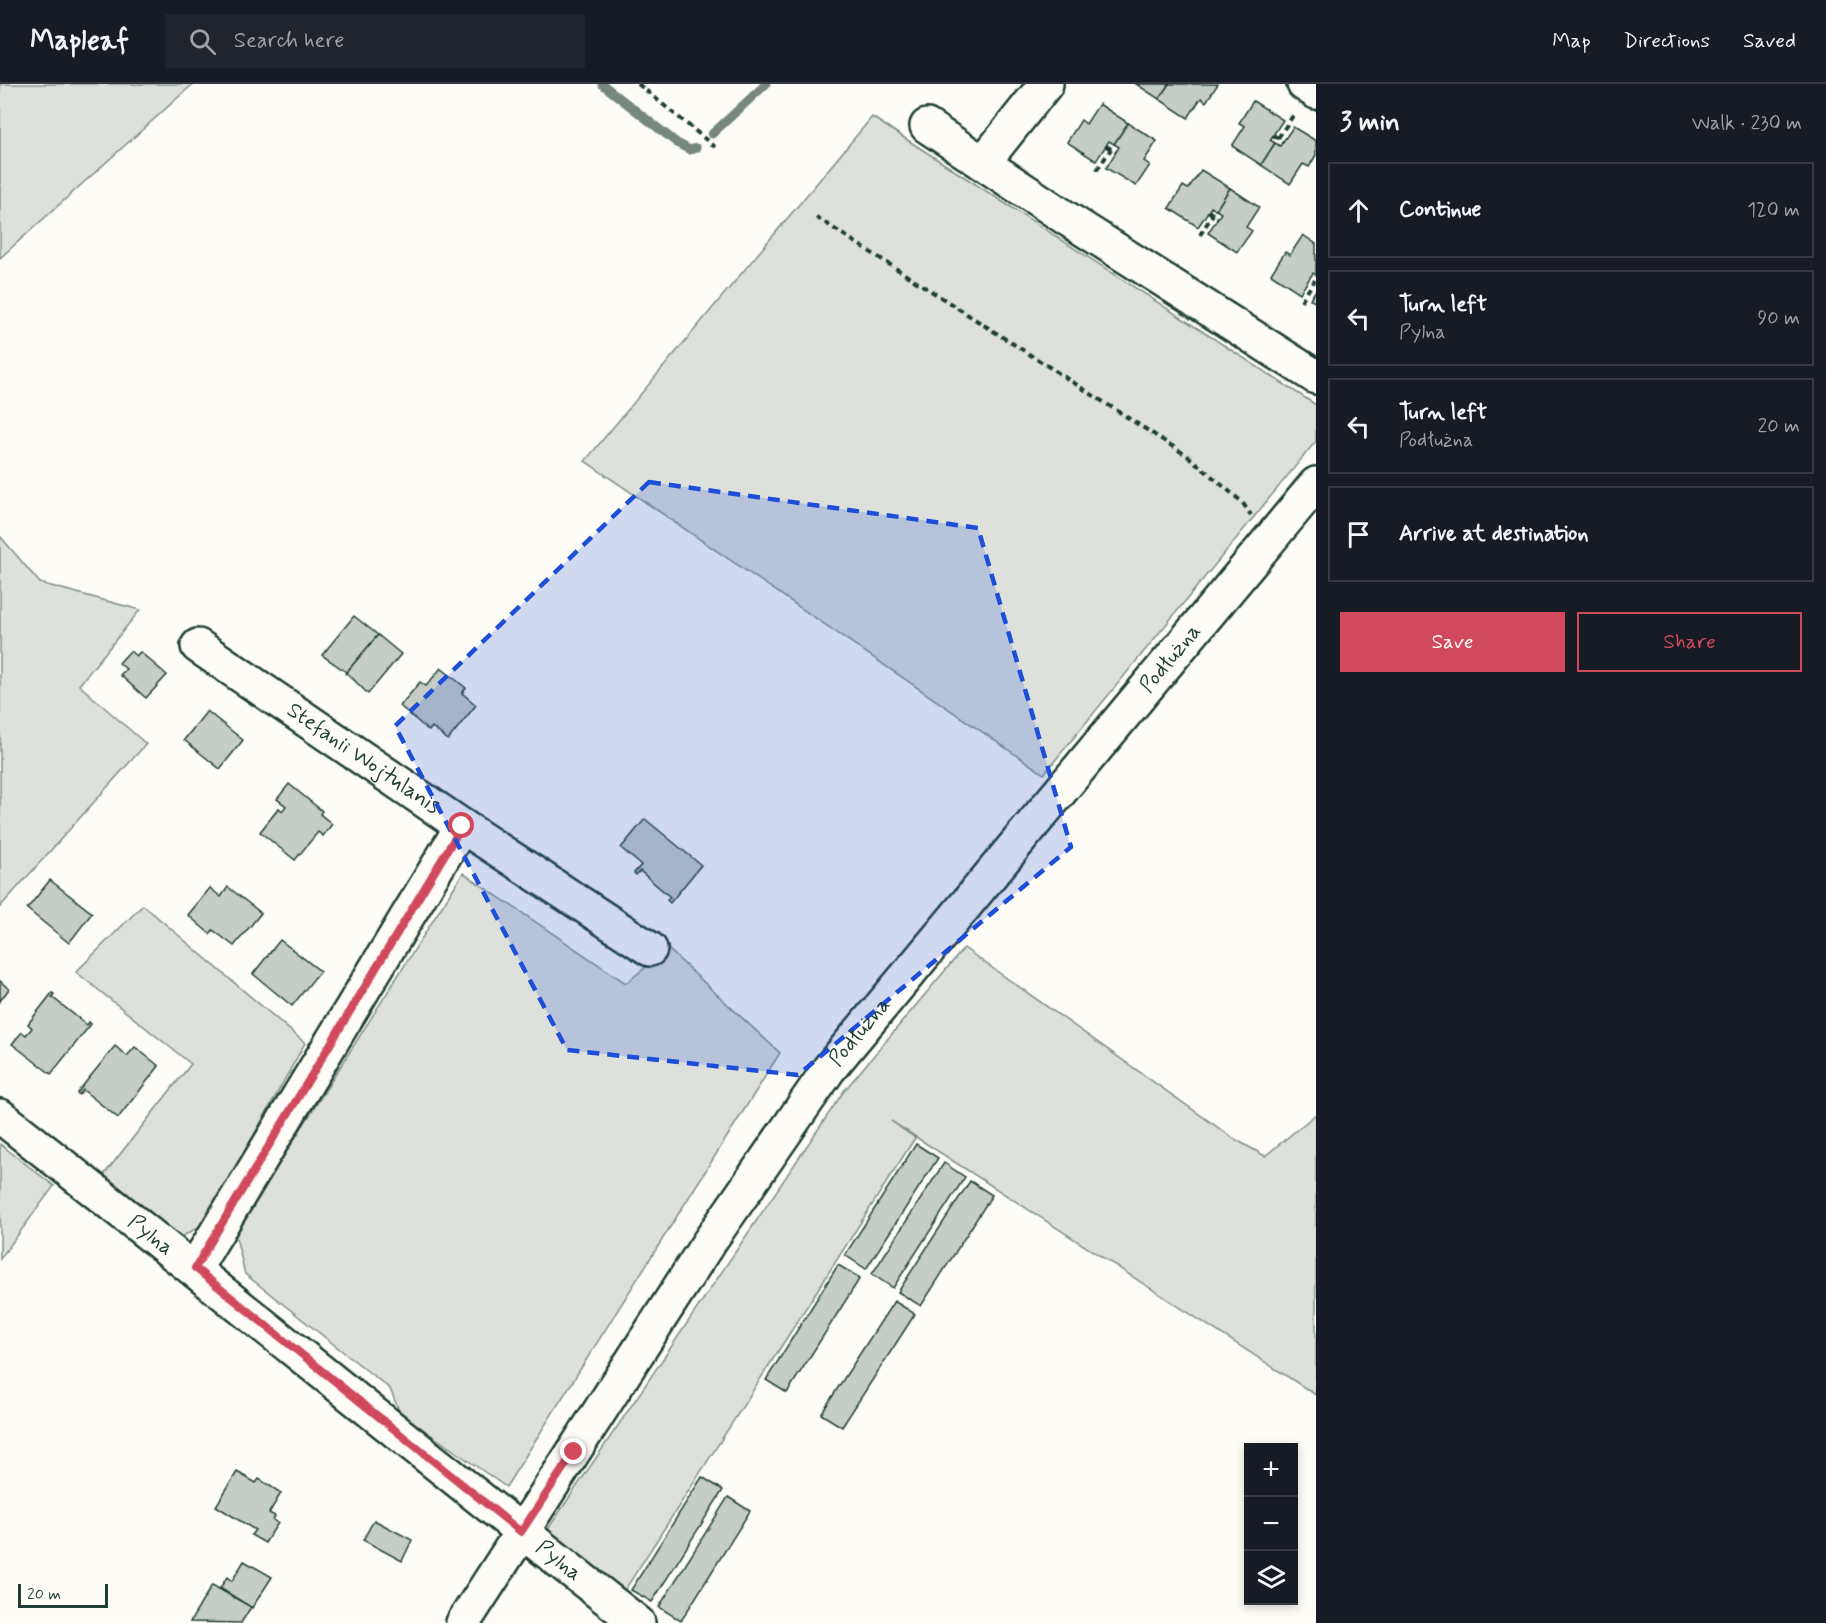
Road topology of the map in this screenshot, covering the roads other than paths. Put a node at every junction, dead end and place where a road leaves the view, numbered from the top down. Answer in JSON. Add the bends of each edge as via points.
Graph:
{"nodes":[{"id":1,"x":1046,"y":84,"type":"edge"},
{"id":2,"x":1304,"y":84,"type":"edge"},
{"id":3,"x":1316,"y":92,"type":"edge"},
{"id":4,"x":927,"y":126,"type":"dead end"},
{"id":5,"x":983,"y":163,"type":"junction"},
{"id":6,"x":1316,"y":377,"type":"edge"},
{"id":7,"x":1316,"y":484,"type":"edge"},
{"id":8,"x":198,"y":646,"type":"dead end"},
{"id":9,"x":462,"y":826,"type":"junction"},
{"id":10,"x":650,"y":949,"type":"dead end"},
{"id":11,"x":0,"y":1116,"type":"edge"},
{"id":12,"x":195,"y":1268,"type":"junction"},
{"id":13,"x":521,"y":1532,"type":"junction"},
{"id":14,"x":463,"y":1623,"type":"edge"},
{"id":15,"x":638,"y":1623,"type":"edge"}],
"edges":[{"from":1,"to":5,"type":"street"},
{"from":2,"to":3,"type":"street"},
{"from":4,"to":5,"type":"street"},
{"from":5,"to":6,"type":"street"},
{"from":7,"to":13,"type":"street","name":"Podłużna","via":[[829,1069],[707,1245]]},
{"from":8,"to":9,"type":"street","name":"Stefanii Wojtulanis"},
{"from":9,"to":10,"type":"street","name":"Stefanii Wojtulanis"},
{"from":9,"to":12,"type":"street"},
{"from":11,"to":12,"type":"street","name":"Pylna"},
{"from":12,"to":13,"type":"street","name":"Pylna"},
{"from":13,"to":14,"type":"street","name":"Podłużna"},
{"from":13,"to":15,"type":"street","name":"Pylna"}]}
